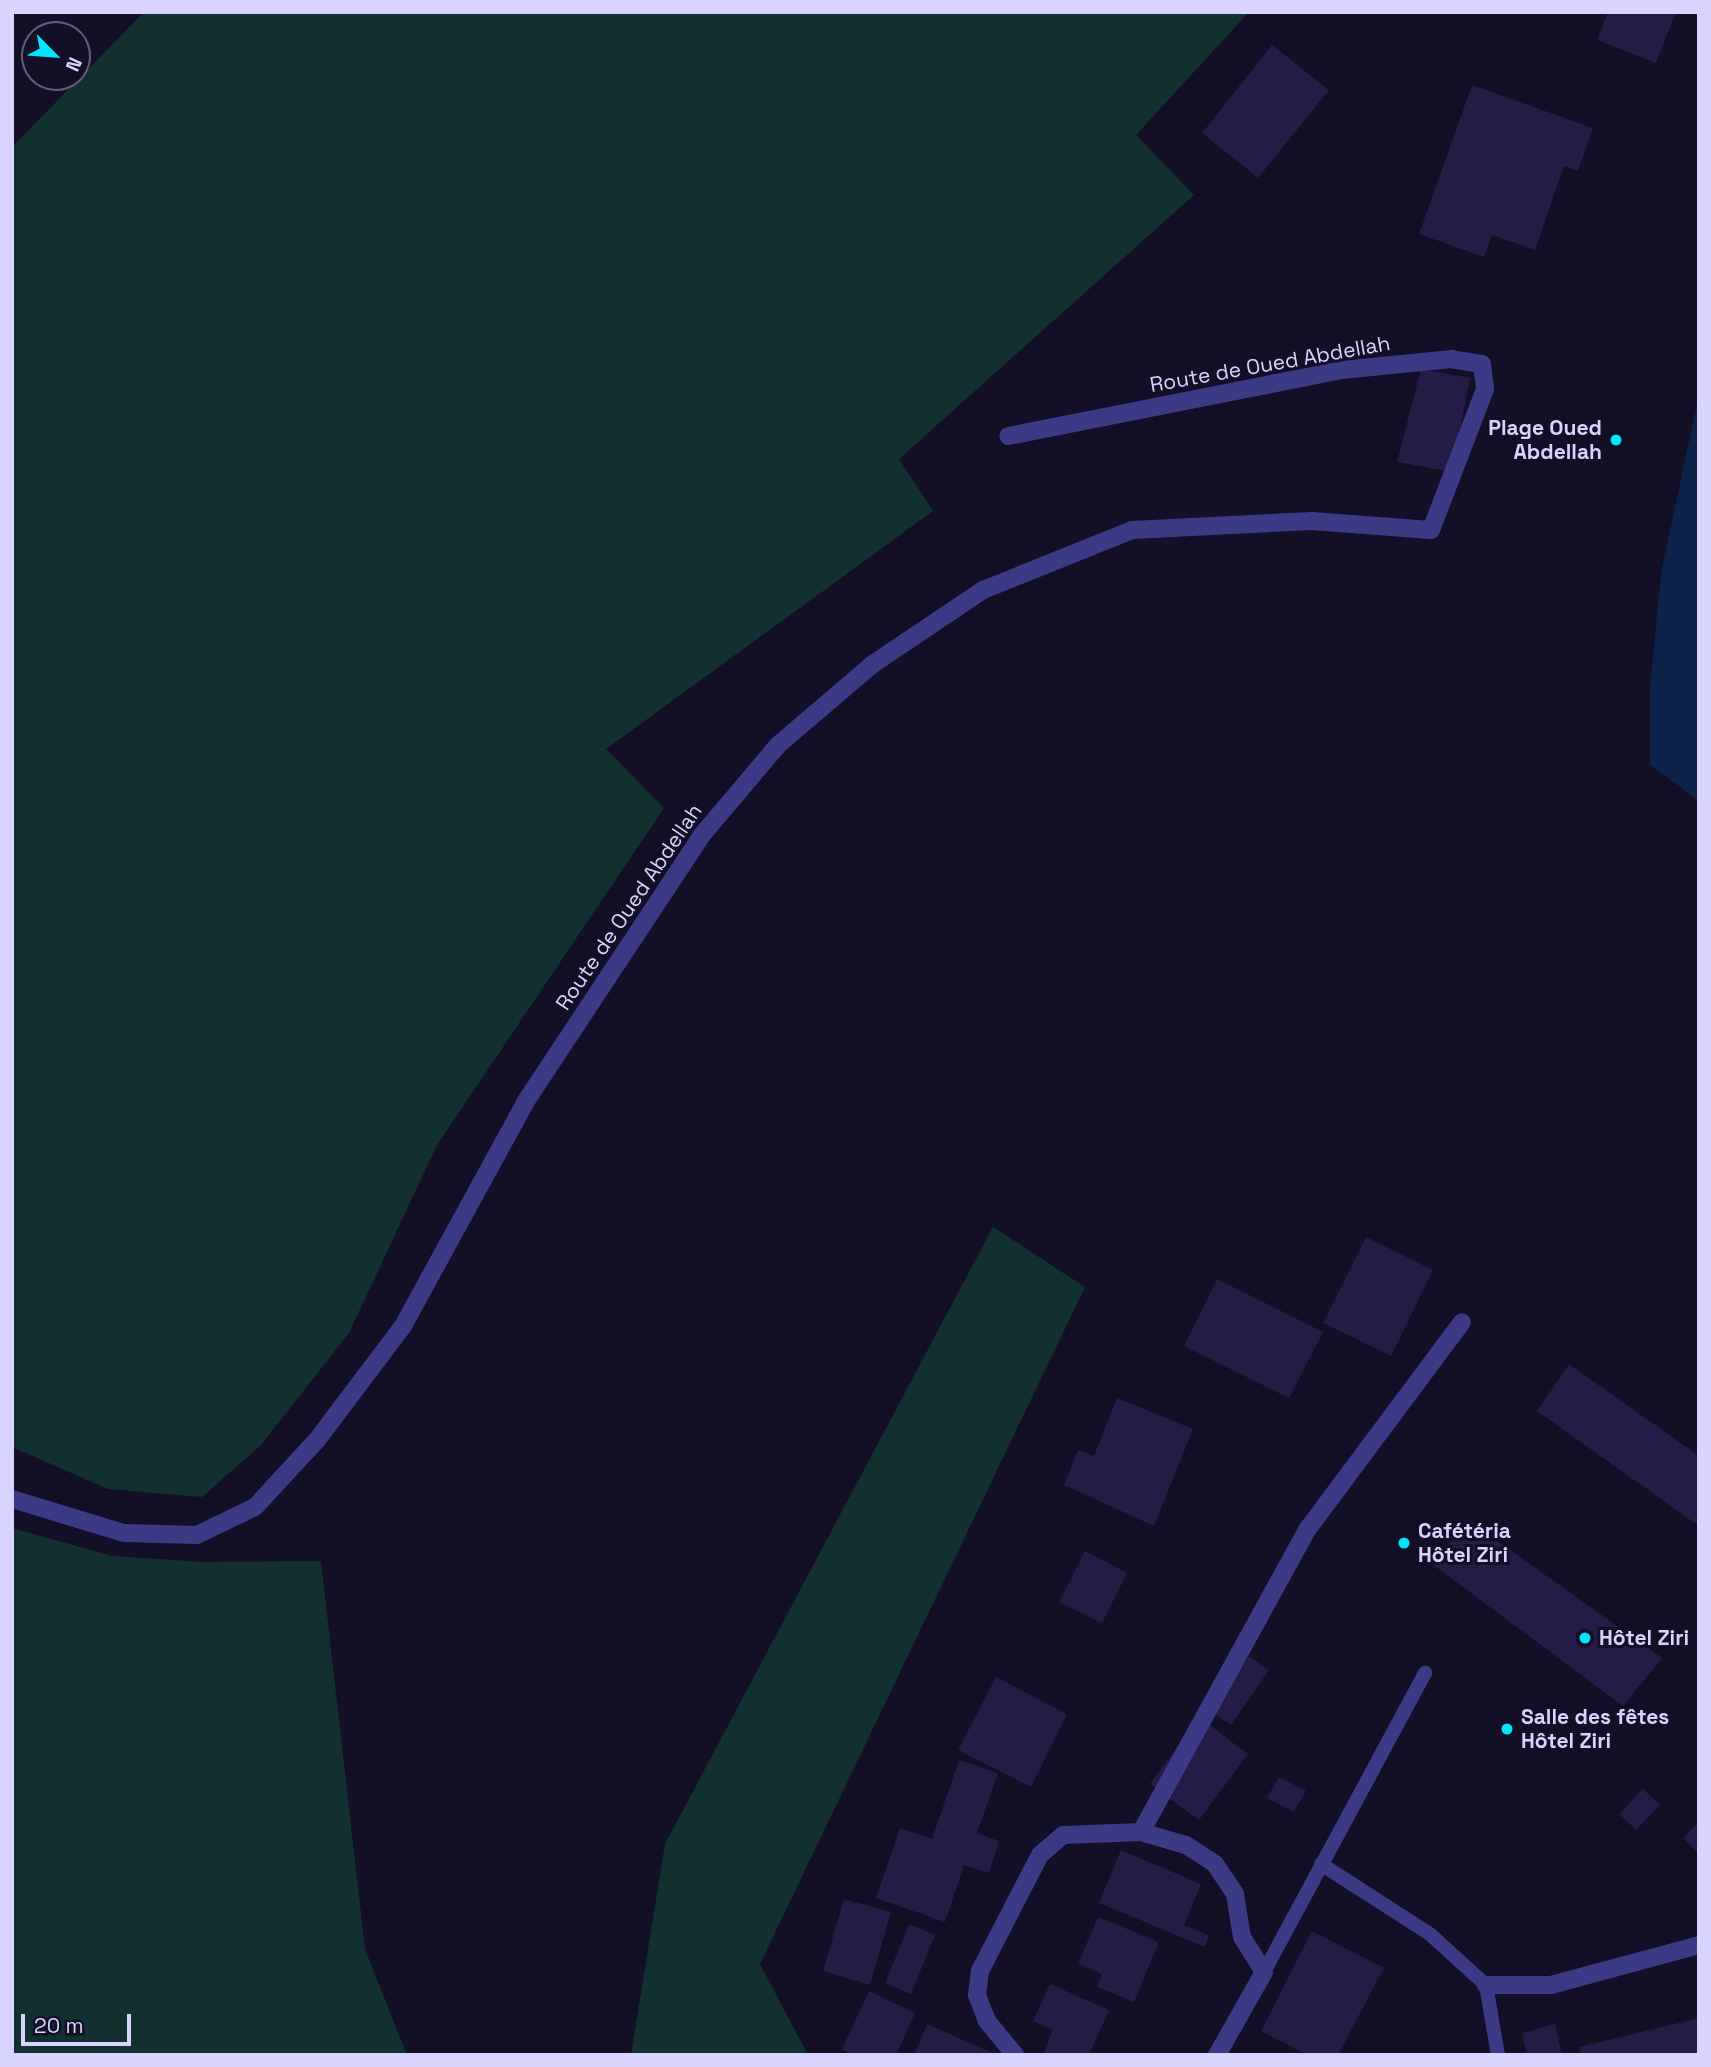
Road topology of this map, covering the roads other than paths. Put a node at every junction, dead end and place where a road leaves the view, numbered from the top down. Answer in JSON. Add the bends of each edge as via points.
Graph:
{"nodes":[{"id":1,"x":1008,"y":436,"type":"dead end"},
{"id":2,"x":1462,"y":1322,"type":"dead end"},
{"id":3,"x":12,"y":1499,"type":"edge"},
{"id":4,"x":1425,"y":1674,"type":"dead end"},
{"id":5,"x":1141,"y":1832,"type":"junction"},
{"id":6,"x":1321,"y":1864,"type":"junction"},
{"id":7,"x":1699,"y":1945,"type":"edge"},
{"id":8,"x":1264,"y":1972,"type":"junction"},
{"id":9,"x":1486,"y":1984,"type":"junction"},
{"id":10,"x":1015,"y":2055,"type":"edge"},
{"id":11,"x":1217,"y":2055,"type":"edge"},
{"id":12,"x":1498,"y":2055,"type":"edge"}],
"edges":[{"from":1,"to":3,"type":"street","name":"Route de Oued Abdellah","via":[[1342,370],[1452,359],[1482,364],[1485,389],[1431,530],[1312,521],[1132,530],[983,590],[873,664],[778,745],[702,835],[528,1098],[403,1326],[317,1440],[255,1507],[197,1535],[124,1533]]},
{"from":2,"to":5,"type":"street","via":[[1307,1530]]},
{"from":4,"to":6,"type":"lane"},
{"from":5,"to":8,"type":"street","via":[[1186,1845],[1215,1864],[1235,1894],[1242,1937]]},
{"from":5,"to":10,"type":"street","via":[[1063,1835],[1040,1856],[980,1971],[977,1995],[987,2021]]},
{"from":6,"to":8,"type":"lane"},
{"from":6,"to":9,"type":"lane","via":[[1431,1935]]},
{"from":7,"to":9,"type":"street","via":[[1551,1986]]},
{"from":8,"to":11,"type":"street"},
{"from":9,"to":12,"type":"lane"}]}
